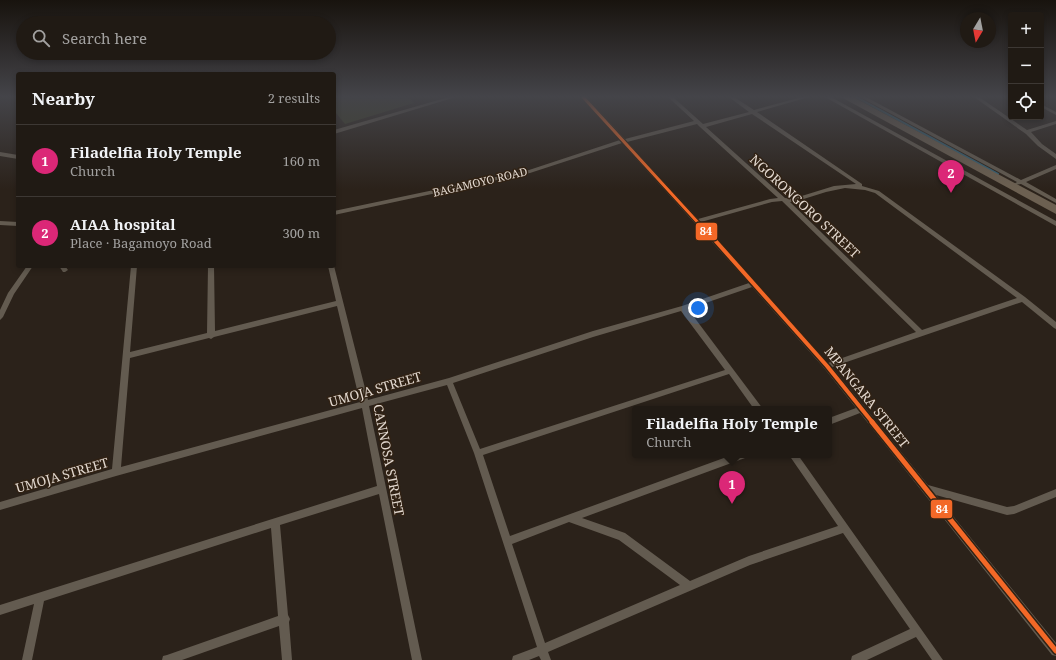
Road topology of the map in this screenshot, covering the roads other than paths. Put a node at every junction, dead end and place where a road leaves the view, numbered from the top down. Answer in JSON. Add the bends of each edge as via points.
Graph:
{"nodes":[{"id":1,"x":611,"y":128,"type":"edge"},
{"id":2,"x":683,"y":128,"type":"edge"},
{"id":3,"x":704,"y":128,"type":"edge"},
{"id":4,"x":776,"y":128,"type":"edge"},
{"id":5,"x":883,"y":128,"type":"edge"},
{"id":6,"x":906,"y":128,"type":"edge"},
{"id":7,"x":920,"y":128,"type":"edge"},
{"id":8,"x":1020,"y":128,"type":"edge"},
{"id":9,"x":1036,"y":128,"type":"edge"},
{"id":10,"x":1028,"y":133,"type":"junction"},
{"id":11,"x":623,"y":141,"type":"junction"},
{"id":12,"x":0,"y":154,"type":"edge"},
{"id":13,"x":16,"y":157,"type":"edge"},
{"id":14,"x":1056,"y":157,"type":"edge"},
{"id":15,"x":1056,"y":166,"type":"edge"},
{"id":16,"x":1016,"y":184,"type":"junction"},
{"id":17,"x":861,"y":186,"type":"junction"},
{"id":18,"x":783,"y":199,"type":"junction"},
{"id":19,"x":1056,"y":201,"type":"edge"},
{"id":20,"x":1056,"y":210,"type":"edge"},
{"id":21,"x":336,"y":213,"type":"edge"},
{"id":22,"x":697,"y":221,"type":"junction"},
{"id":23,"x":0,"y":223,"type":"edge"},
{"id":24,"x":16,"y":224,"type":"edge"},
{"id":25,"x":1056,"y":224,"type":"edge"},
{"id":26,"x":29,"y":268,"type":"edge"},
{"id":27,"x":134,"y":268,"type":"edge"},
{"id":28,"x":211,"y":268,"type":"edge"},
{"id":29,"x":331,"y":268,"type":"edge"},
{"id":30,"x":752,"y":284,"type":"junction"},
{"id":31,"x":1023,"y":299,"type":"junction"},
{"id":32,"x":339,"y":303,"type":"junction"},
{"id":33,"x":683,"y":308,"type":"junction"},
{"id":34,"x":0,"y":317,"type":"edge"},
{"id":35,"x":1056,"y":325,"type":"edge"},
{"id":36,"x":922,"y":334,"type":"junction"},
{"id":37,"x":211,"y":336,"type":"junction"},
{"id":38,"x":127,"y":356,"type":"junction"},
{"id":39,"x":827,"y":366,"type":"junction"},
{"id":40,"x":730,"y":371,"type":"junction"},
{"id":41,"x":449,"y":381,"type":"junction"},
{"id":42,"x":365,"y":405,"type":"junction"},
{"id":43,"x":757,"y":406,"type":"edge"},
{"id":44,"x":862,"y":409,"type":"junction"},
{"id":45,"x":832,"y":421,"type":"edge"},
{"id":46,"x":478,"y":453,"type":"junction"},
{"id":47,"x":734,"y":458,"type":"edge"},
{"id":48,"x":795,"y":458,"type":"edge"},
{"id":49,"x":116,"y":472,"type":"junction"},
{"id":50,"x":925,"y":488,"type":"junction"},
{"id":51,"x":381,"y":489,"type":"junction"},
{"id":52,"x":1056,"y":493,"type":"edge"},
{"id":53,"x":0,"y":506,"type":"edge"},
{"id":54,"x":569,"y":518,"type":"junction"},
{"id":55,"x":275,"y":522,"type":"junction"},
{"id":56,"x":844,"y":528,"type":"junction"},
{"id":57,"x":507,"y":541,"type":"junction"},
{"id":58,"x":689,"y":586,"type":"junction"},
{"id":59,"x":40,"y":597,"type":"junction"},
{"id":60,"x":0,"y":610,"type":"edge"},
{"id":61,"x":284,"y":619,"type":"junction"},
{"id":62,"x":917,"y":631,"type":"junction"},
{"id":63,"x":543,"y":650,"type":"junction"},
{"id":64,"x":1056,"y":652,"type":"edge"},
{"id":65,"x":27,"y":660,"type":"edge"},
{"id":66,"x":167,"y":660,"type":"edge"},
{"id":67,"x":287,"y":660,"type":"edge"},
{"id":68,"x":417,"y":660,"type":"edge"},
{"id":69,"x":517,"y":660,"type":"edge"},
{"id":70,"x":546,"y":660,"type":"edge"},
{"id":71,"x":856,"y":660,"type":"edge"},
{"id":72,"x":938,"y":660,"type":"edge"}],
"edges":[{"from":1,"to":11,"type":"street","name":"MPANGARA STREET"},
{"from":2,"to":11,"type":"street","name":"BAGAMOYO ROAD"},
{"from":3,"to":18,"type":"street","name":"NGORONGORO STREET"},
{"from":4,"to":17,"type":"street"},
{"from":5,"to":25,"type":"street"},
{"from":6,"to":16,"type":"highway"},
{"from":7,"to":16,"type":"street","via":[[991,165]]},
{"from":8,"to":10,"type":"street"},
{"from":9,"to":10,"type":"street","via":[[1028,130]]},
{"from":10,"to":14,"type":"street"},
{"from":11,"to":21,"type":"street","name":"BAGAMOYO ROAD","via":[[530,171]]},
{"from":11,"to":22,"type":"street","name":"MPANGARA STREET"},
{"from":12,"to":13,"type":"street"},
{"from":15,"to":16,"type":"street"},
{"from":16,"to":19,"type":"street"},
{"from":16,"to":20,"type":"highway"},
{"from":17,"to":18,"type":"street","via":[[845,185],[792,201]]},
{"from":17,"to":31,"type":"street","via":[[878,192]]},
{"from":18,"to":22,"type":"street"},
{"from":18,"to":36,"type":"street","name":"NGORONGORO STREET"},
{"from":22,"to":30,"type":"street","name":"MPANGARA STREET"},
{"from":23,"to":24,"type":"street"},
{"from":26,"to":34,"type":"street","via":[[11,292]]},
{"from":27,"to":38,"type":"street"},
{"from":28,"to":37,"type":"street"},
{"from":29,"to":32,"type":"street","name":"CANNOSA STREET"},
{"from":30,"to":33,"type":"street","name":"UMOJA STREET"},
{"from":30,"to":39,"type":"street","name":"MPANGARA STREET"},
{"from":31,"to":35,"type":"street"},
{"from":31,"to":36,"type":"street"},
{"from":32,"to":37,"type":"street"},
{"from":32,"to":42,"type":"street","name":"CANNOSA STREET"},
{"from":33,"to":40,"type":"street"},
{"from":33,"to":41,"type":"street","name":"UMOJA STREET"},
{"from":36,"to":39,"type":"street"},
{"from":37,"to":38,"type":"street"},
{"from":38,"to":49,"type":"street"},
{"from":39,"to":44,"type":"street","name":"MPANGARA STREET"},
{"from":40,"to":43,"type":"street"},
{"from":40,"to":46,"type":"street"},
{"from":41,"to":42,"type":"street","name":"UMOJA STREET"},
{"from":41,"to":46,"type":"street"},
{"from":42,"to":49,"type":"street","name":"UMOJA STREET"},
{"from":42,"to":51,"type":"street","name":"CANNOSA STREET"},
{"from":44,"to":45,"type":"street"},
{"from":44,"to":50,"type":"street","name":"MPANGARA STREET"},
{"from":46,"to":57,"type":"street"},
{"from":47,"to":54,"type":"street"},
{"from":48,"to":56,"type":"street"},
{"from":49,"to":53,"type":"street","name":"UMOJA STREET"},
{"from":50,"to":52,"type":"street","via":[[1007,511]]},
{"from":50,"to":64,"type":"street","name":"MPANGARA STREET"},
{"from":51,"to":55,"type":"street"},
{"from":51,"to":68,"type":"street","name":"CANNOSA STREET"},
{"from":54,"to":57,"type":"street"},
{"from":54,"to":58,"type":"street","via":[[622,536]]},
{"from":55,"to":59,"type":"street"},
{"from":55,"to":61,"type":"street"},
{"from":56,"to":58,"type":"street","via":[[749,561]]},
{"from":56,"to":62,"type":"street"},
{"from":57,"to":63,"type":"street"},
{"from":58,"to":63,"type":"street"},
{"from":59,"to":60,"type":"street"},
{"from":59,"to":65,"type":"street"},
{"from":61,"to":66,"type":"street"},
{"from":61,"to":67,"type":"street"},
{"from":62,"to":71,"type":"street"},
{"from":62,"to":72,"type":"street"},
{"from":63,"to":69,"type":"street"},
{"from":63,"to":70,"type":"street"}]}
